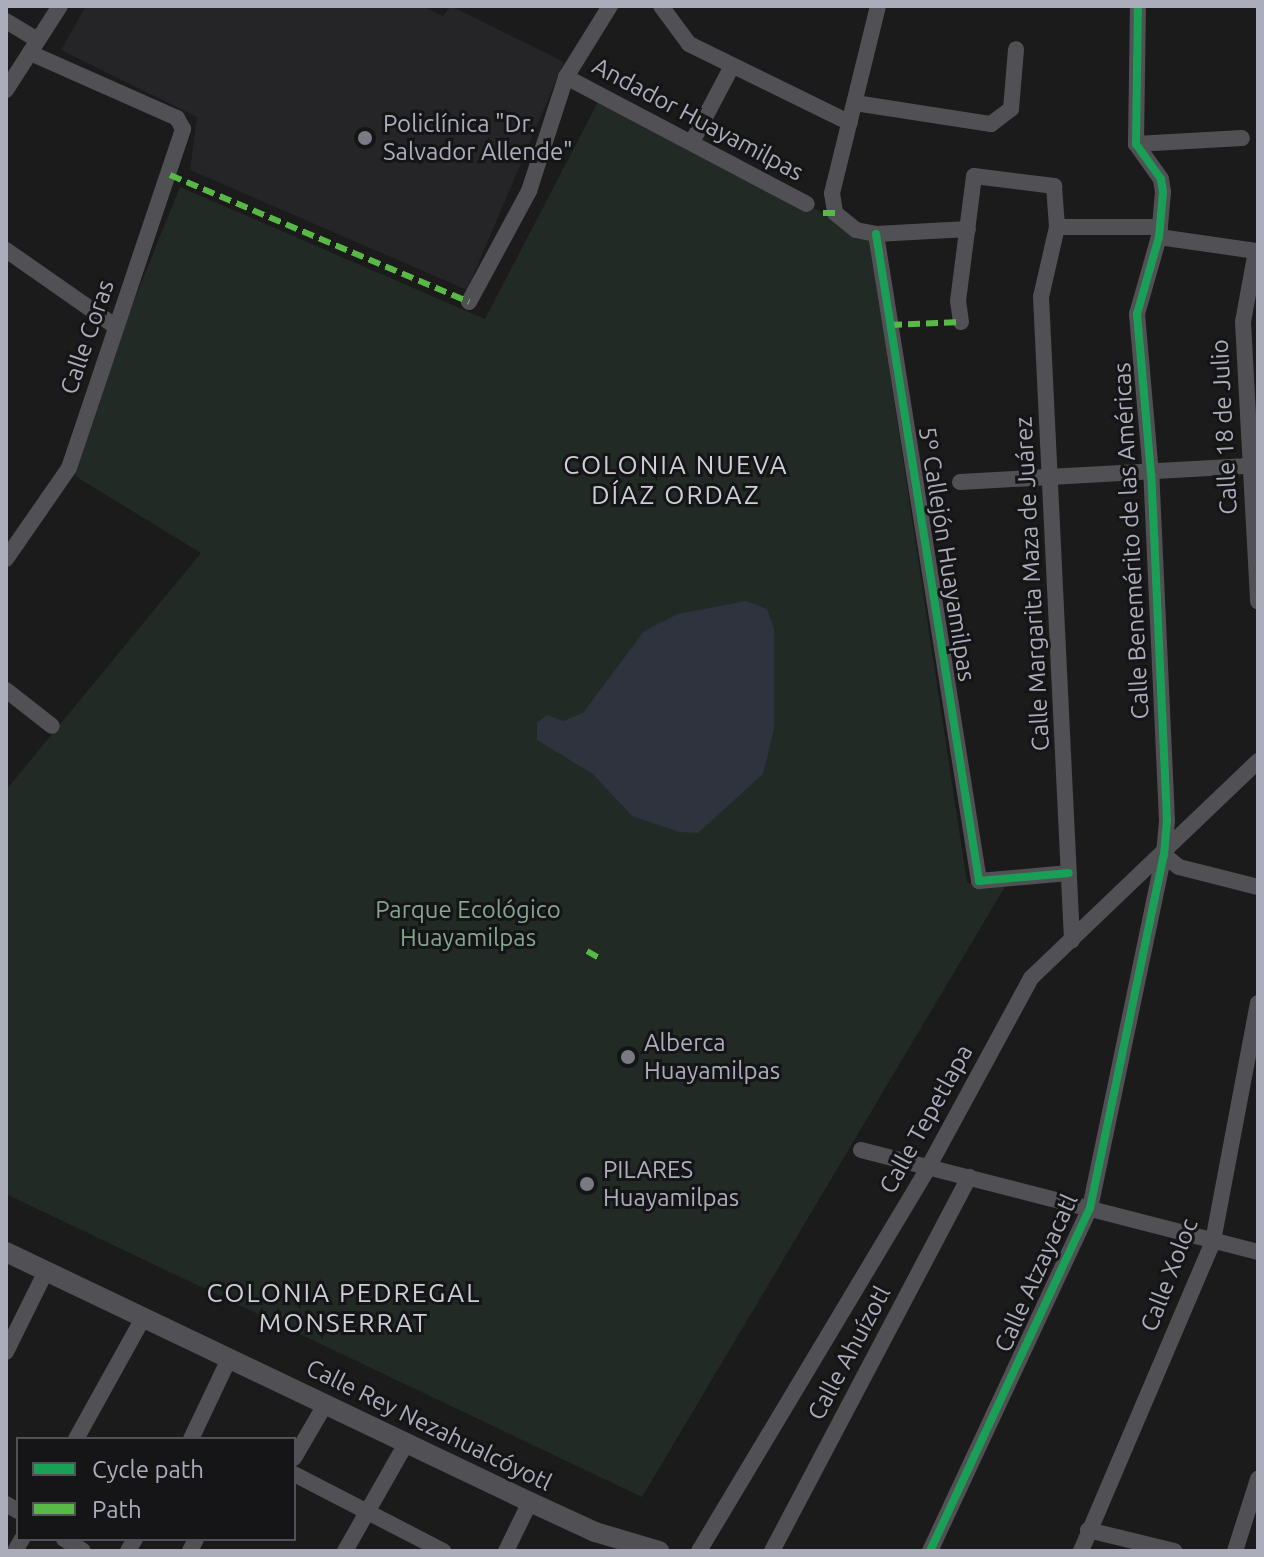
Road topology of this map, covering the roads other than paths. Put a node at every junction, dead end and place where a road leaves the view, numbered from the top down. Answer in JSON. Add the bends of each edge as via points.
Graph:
{"nodes":[{"id":1,"x":60,"y":6,"type":"edge"},
{"id":2,"x":610,"y":6,"type":"edge"},
{"id":3,"x":661,"y":6,"type":"edge"},
{"id":4,"x":878,"y":6,"type":"edge"},
{"id":5,"x":1138,"y":6,"type":"edge"},
{"id":6,"x":6,"y":21,"type":"edge"},
{"id":7,"x":34,"y":47,"type":"junction"},
{"id":8,"x":1016,"y":49,"type":"dead end"},
{"id":9,"x":732,"y":66,"type":"junction"},
{"id":10,"x":566,"y":77,"type":"junction"},
{"id":11,"x":6,"y":90,"type":"edge"},
{"id":12,"x":855,"y":103,"type":"junction"},
{"id":13,"x":850,"y":123,"type":"junction"},
{"id":14,"x":1242,"y":138,"type":"dead end"},
{"id":15,"x":692,"y":142,"type":"junction"},
{"id":16,"x":1136,"y":144,"type":"junction"},
{"id":17,"x":807,"y":204,"type":"dead end"},
{"id":18,"x":1057,"y":227,"type":"junction"},
{"id":19,"x":968,"y":229,"type":"junction"},
{"id":20,"x":1159,"y":232,"type":"junction"},
{"id":21,"x":876,"y":234,"type":"junction"},
{"id":22,"x":6,"y":250,"type":"edge"},
{"id":23,"x":1256,"y":251,"type":"edge"},
{"id":24,"x":469,"y":302,"type":"dead end"},
{"id":25,"x":961,"y":322,"type":"dead end"},
{"id":26,"x":115,"y":326,"type":"junction"},
{"id":27,"x":1252,"y":398,"type":"edge"},
{"id":28,"x":1249,"y":466,"type":"junction"},
{"id":29,"x":1151,"y":474,"type":"junction"},
{"id":30,"x":1051,"y":480,"type":"junction"},
{"id":31,"x":960,"y":482,"type":"dead end"},
{"id":32,"x":6,"y":559,"type":"edge"},
{"id":33,"x":1258,"y":602,"type":"edge"},
{"id":34,"x":6,"y":690,"type":"edge"},
{"id":35,"x":52,"y":726,"type":"dead end"},
{"id":36,"x":1258,"y":761,"type":"edge"},
{"id":37,"x":1164,"y":855,"type":"junction"},
{"id":38,"x":1069,"y":873,"type":"junction"},
{"id":39,"x":1258,"y":887,"type":"edge"},
{"id":40,"x":1072,"y":940,"type":"junction"},
{"id":41,"x":1258,"y":1003,"type":"edge"},
{"id":42,"x":861,"y":1150,"type":"dead end"},
{"id":43,"x":929,"y":1166,"type":"junction"},
{"id":44,"x":969,"y":1177,"type":"junction"},
{"id":45,"x":1090,"y":1208,"type":"junction"},
{"id":46,"x":1213,"y":1241,"type":"junction"},
{"id":47,"x":6,"y":1252,"type":"edge"},
{"id":48,"x":1258,"y":1252,"type":"edge"},
{"id":49,"x":46,"y":1271,"type":"junction"},
{"id":50,"x":143,"y":1318,"type":"junction"},
{"id":51,"x":6,"y":1352,"type":"edge"},
{"id":52,"x":231,"y":1364,"type":"junction"},
{"id":53,"x":326,"y":1403,"type":"junction"},
{"id":54,"x":77,"y":1437,"type":"edge"},
{"id":55,"x":192,"y":1437,"type":"edge"},
{"id":56,"x":407,"y":1442,"type":"junction"},
{"id":57,"x":296,"y":1455,"type":"edge"},
{"id":58,"x":296,"y":1475,"type":"edge"},
{"id":59,"x":1258,"y":1479,"type":"edge"},
{"id":60,"x":530,"y":1502,"type":"junction"},
{"id":61,"x":367,"y":1511,"type":"junction"},
{"id":62,"x":1088,"y":1530,"type":"junction"},
{"id":63,"x":345,"y":1551,"type":"edge"},
{"id":64,"x":443,"y":1551,"type":"edge"},
{"id":65,"x":506,"y":1551,"type":"edge"},
{"id":66,"x":659,"y":1551,"type":"edge"},
{"id":67,"x":699,"y":1551,"type":"edge"},
{"id":68,"x":772,"y":1551,"type":"edge"},
{"id":69,"x":930,"y":1551,"type":"edge"},
{"id":70,"x":1081,"y":1551,"type":"edge"},
{"id":71,"x":1174,"y":1551,"type":"edge"},
{"id":72,"x":1235,"y":1551,"type":"edge"}],
"edges":[{"from":1,"to":7,"type":"street"},
{"from":2,"to":10,"type":"street"},
{"from":3,"to":9,"type":"street","via":[[689,44]]},
{"from":4,"to":12,"type":"street"},
{"from":5,"to":16,"type":"street"},
{"from":6,"to":7,"type":"street"},
{"from":7,"to":11,"type":"street"},
{"from":7,"to":26,"type":"street","name":"Calle Coras","via":[[177,118],[183,129]]},
{"from":8,"to":12,"type":"street","via":[[1011,109],[991,124]]},
{"from":9,"to":13,"type":"street"},
{"from":9,"to":15,"type":"street"},
{"from":10,"to":15,"type":"street","name":"Andador Huayamilpas"},
{"from":10,"to":24,"type":"street","via":[[529,191]]},
{"from":12,"to":13,"type":"street"},
{"from":13,"to":21,"type":"street","via":[[832,193],[835,213],[856,230]]},
{"from":14,"to":16,"type":"street"},
{"from":15,"to":17,"type":"street","name":"Andador Huayamilpas"},
{"from":16,"to":20,"type":"street","name":"Calle Benemérito de las Américas","via":[[1161,179]]},
{"from":18,"to":19,"type":"street","name":"Calle Margarita Maza de Juárez","via":[[1054,186],[974,176]]},
{"from":18,"to":20,"type":"street"},
{"from":18,"to":30,"type":"street","name":"Calle Margarita Maza de Juárez","via":[[1041,297]]},
{"from":19,"to":21,"type":"street"},
{"from":19,"to":25,"type":"street"},
{"from":20,"to":23,"type":"street"},
{"from":20,"to":29,"type":"street","name":"Calle Benemérito de las Américas","via":[[1137,314]]},
{"from":21,"to":38,"type":"street","name":"5º Callejón Huayamilpas","via":[[979,881]]},
{"from":22,"to":26,"type":"street"},
{"from":23,"to":27,"type":"street","name":"Calle 18 de Julio","via":[[1243,322]]},
{"from":26,"to":32,"type":"street","name":"Calle Coras","via":[[69,468]]},
{"from":27,"to":28,"type":"street","name":"Calle 18 de Julio"},
{"from":28,"to":29,"type":"street"},
{"from":28,"to":33,"type":"street","name":"Calle 18 de Julio"},
{"from":29,"to":30,"type":"street"},
{"from":29,"to":37,"type":"street","name":"Calle Benemérito de las Américas","via":[[1167,820]]},
{"from":30,"to":31,"type":"street"},
{"from":30,"to":38,"type":"street","name":"Calle Margarita Maza de Juárez"},
{"from":34,"to":35,"type":"street"},
{"from":36,"to":37,"type":"street","name":"Calle Tepetlapa"},
{"from":37,"to":39,"type":"street","via":[[1179,867]]},
{"from":37,"to":40,"type":"street","name":"Calle Tepetlapa"},
{"from":37,"to":45,"type":"street","name":"Calle Atzayacatl"},
{"from":38,"to":40,"type":"street","name":"Calle Margarita Maza de Juárez"},
{"from":40,"to":43,"type":"street","name":"Calle Tepetlapa","via":[[1031,978]]},
{"from":41,"to":46,"type":"street","name":"Calle Xoloc"},
{"from":42,"to":43,"type":"street"},
{"from":43,"to":44,"type":"street"},
{"from":43,"to":67,"type":"street","name":"Calle Tepetlapa"},
{"from":44,"to":45,"type":"street"},
{"from":44,"to":68,"type":"street","name":"Calle Ahuízotl"},
{"from":45,"to":46,"type":"street"},
{"from":45,"to":69,"type":"street","name":"Calle Atzayacatl"},
{"from":46,"to":48,"type":"street"},
{"from":46,"to":62,"type":"street","name":"Calle Xoloc"},
{"from":47,"to":49,"type":"street","name":"Calle Rey Nezahualcóyotl"},
{"from":49,"to":50,"type":"street","name":"Calle Rey Nezahualcóyotl"},
{"from":49,"to":51,"type":"street"},
{"from":50,"to":52,"type":"street","name":"Calle Rey Nezahualcóyotl"},
{"from":50,"to":54,"type":"street"},
{"from":52,"to":53,"type":"street","name":"Calle Rey Nezahualcóyotl"},
{"from":52,"to":55,"type":"street"},
{"from":53,"to":56,"type":"street","name":"Calle Rey Nezahualcóyotl"},
{"from":53,"to":57,"type":"street"},
{"from":56,"to":60,"type":"street","name":"Calle Rey Nezahualcóyotl"},
{"from":56,"to":61,"type":"street"},
{"from":58,"to":61,"type":"street"},
{"from":59,"to":72,"type":"street"},
{"from":60,"to":65,"type":"street"},
{"from":60,"to":66,"type":"street","name":"Calle Rey Nezahualcóyotl","via":[[595,1532]]},
{"from":61,"to":63,"type":"street"},
{"from":61,"to":64,"type":"street"},
{"from":62,"to":70,"type":"street","name":"Calle Xoloc"},
{"from":62,"to":71,"type":"street"}]}
